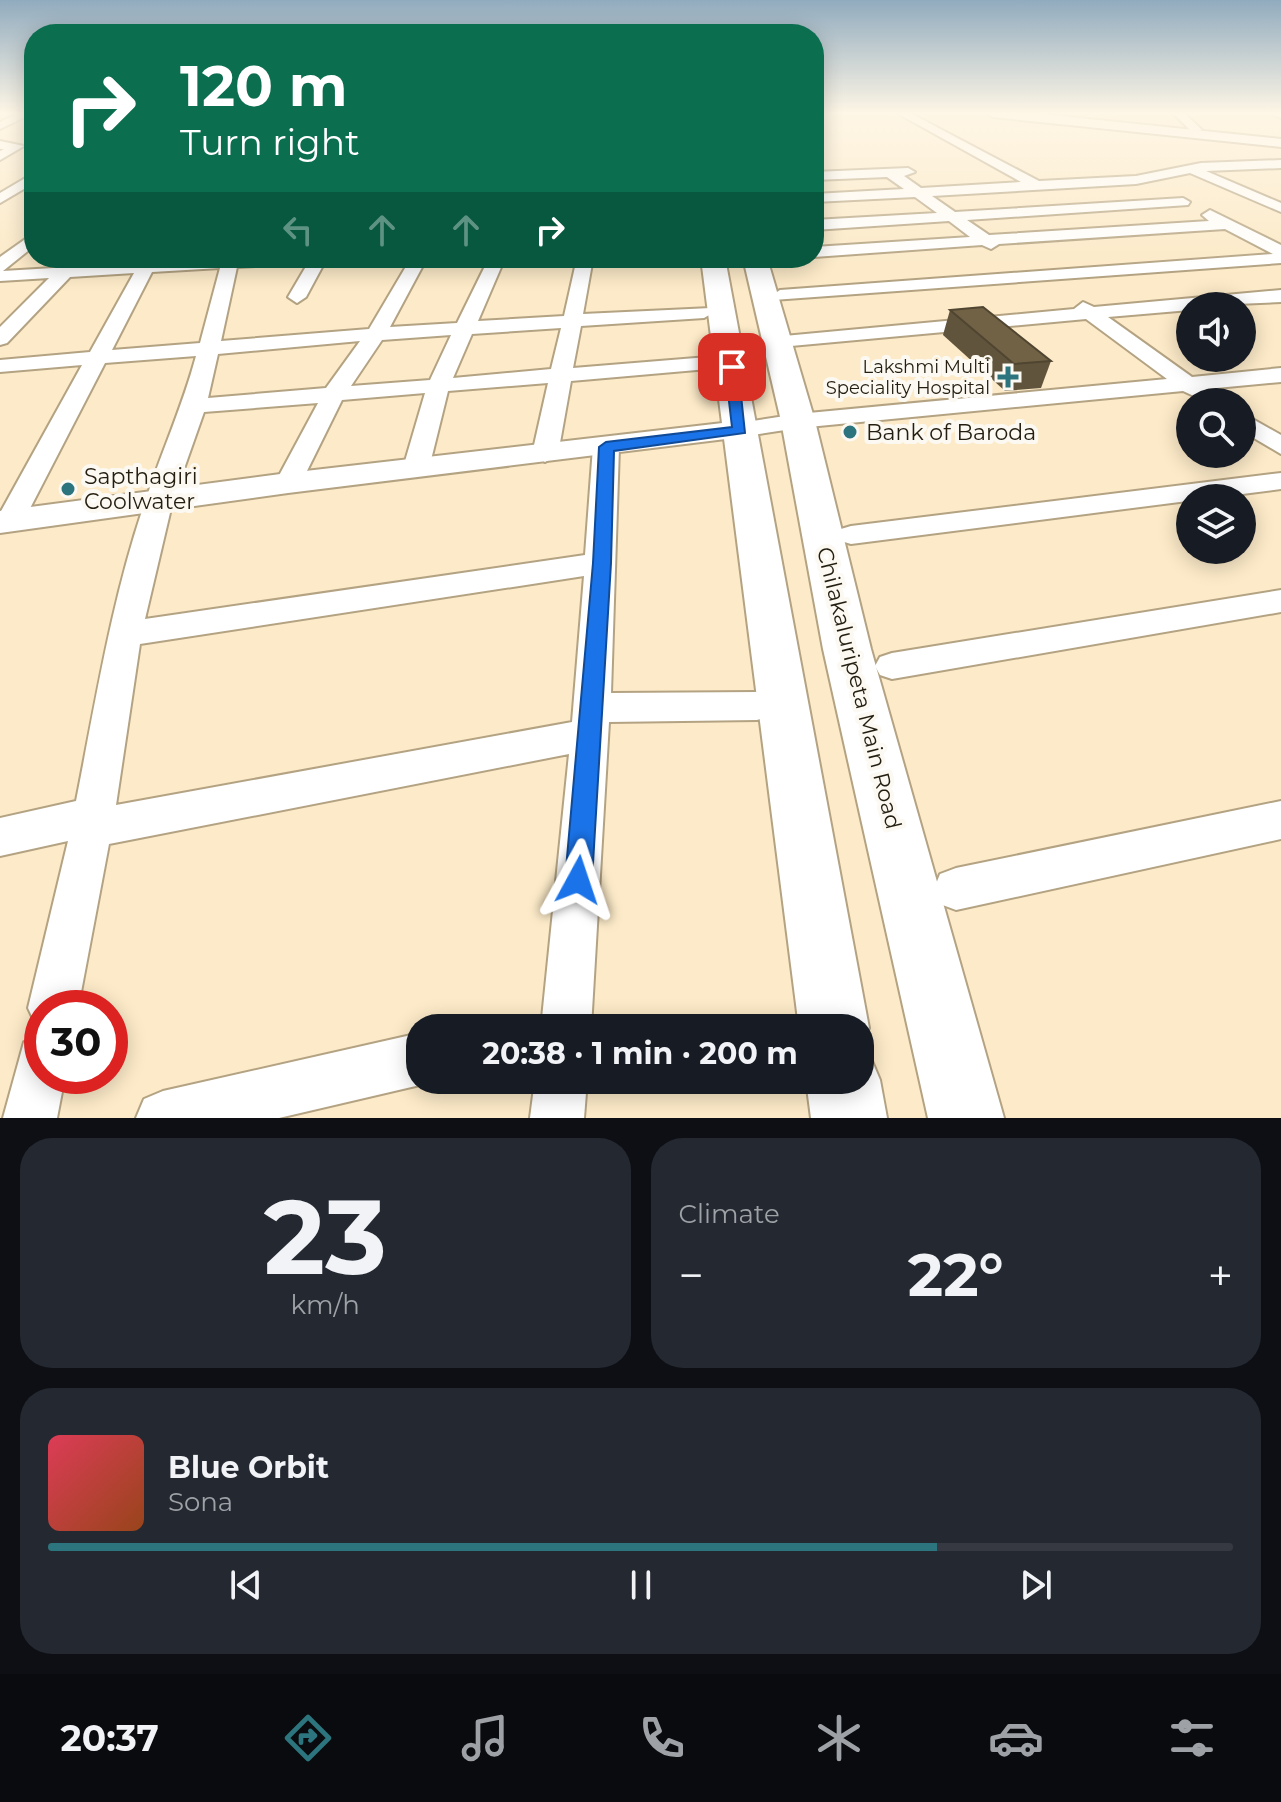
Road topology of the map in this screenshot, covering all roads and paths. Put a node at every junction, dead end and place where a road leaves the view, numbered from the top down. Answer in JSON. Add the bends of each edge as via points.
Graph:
{"nodes":[{"id":1,"x":1262,"y":165,"type":"edge"},
{"id":2,"x":1001,"y":166,"type":"joint"},
{"id":3,"x":972,"y":168,"type":"dead end"},
{"id":4,"x":1191,"y":169,"type":"junction"},
{"id":5,"x":929,"y":171,"type":"dead end"},
{"id":6,"x":889,"y":172,"type":"junction"},
{"id":7,"x":824,"y":175,"type":"edge"},
{"id":8,"x":1162,"y":176,"type":"junction"},
{"id":9,"x":1136,"y":180,"type":"junction"},
{"id":10,"x":24,"y":183,"type":"edge"},
{"id":11,"x":1037,"y":185,"type":"junction"},
{"id":12,"x":1198,"y":191,"type":"dead end"},
{"id":13,"x":915,"y":192,"type":"junction"},
{"id":14,"x":24,"y":197,"type":"edge"},
{"id":15,"x":824,"y":197,"type":"edge"},
{"id":16,"x":1,"y":198,"type":"edge"},
{"id":17,"x":1183,"y":202,"type":"junction"},
{"id":18,"x":1281,"y":208,"type":"edge"},
{"id":19,"x":949,"y":215,"type":"junction"},
{"id":20,"x":824,"y":224,"type":"edge"},
{"id":21,"x":1228,"y":224,"type":"junction"},
{"id":22,"x":986,"y":241,"type":"junction"},
{"id":23,"x":24,"y":246,"type":"edge"},
{"id":24,"x":824,"y":251,"type":"edge"},
{"id":25,"x":1281,"y":251,"type":"edge"},
{"id":26,"x":1281,"y":258,"type":"edge"},
{"id":27,"x":0,"y":266,"type":"edge"},
{"id":28,"x":130,"y":268,"type":"edge"},
{"id":29,"x":145,"y":268,"type":"edge"},
{"id":30,"x":228,"y":268,"type":"edge"},
{"id":31,"x":313,"y":268,"type":"edge"},
{"id":32,"x":413,"y":268,"type":"edge"},
{"id":33,"x":492,"y":268,"type":"edge"},
{"id":34,"x":583,"y":268,"type":"edge"},
{"id":35,"x":714,"y":268,"type":"edge"},
{"id":36,"x":65,"y":272,"type":"junction"},
{"id":37,"x":0,"y":276,"type":"edge"},
{"id":38,"x":1038,"y":276,"type":"junction"},
{"id":39,"x":768,"y":277,"type":"edge"},
{"id":40,"x":1281,"y":296,"type":"edge"},
{"id":41,"x":297,"y":297,"type":"dead end"},
{"id":42,"x":704,"y":312,"type":"dead end"},
{"id":43,"x":1089,"y":312,"type":"junction"},
{"id":44,"x":574,"y":320,"type":"junction"},
{"id":45,"x":465,"y":328,"type":"junction"},
{"id":46,"x":376,"y":334,"type":"junction"},
{"id":47,"x":0,"y":339,"type":"edge"},
{"id":48,"x":791,"y":340,"type":"dead end"},
{"id":49,"x":208,"y":347,"type":"junction"},
{"id":50,"x":96,"y":356,"type":"junction"},
{"id":51,"x":708,"y":363,"type":"dead end"},
{"id":52,"x":0,"y":366,"type":"edge"},
{"id":53,"x":1281,"y":375,"type":"edge"},
{"id":54,"x":561,"y":376,"type":"junction"},
{"id":55,"x":438,"y":386,"type":"junction"},
{"id":56,"x":1190,"y":386,"type":"junction"},
{"id":57,"x":1193,"y":388,"type":"edge"},
{"id":58,"x":333,"y":395,"type":"junction"},
{"id":59,"x":194,"y":406,"type":"junction"},
{"id":60,"x":798,"y":421,"type":"junction"},
{"id":61,"x":1256,"y":429,"type":"edge"},
{"id":62,"x":728,"y":432,"type":"junction"},
{"id":63,"x":1281,"y":446,"type":"edge"},
{"id":64,"x":606,"y":447,"type":"junction"},
{"id":65,"x":545,"y":454,"type":"junction"},
{"id":66,"x":416,"y":468,"type":"junction"},
{"id":67,"x":1281,"y":481,"type":"edge"},
{"id":68,"x":288,"y":483,"type":"junction"},
{"id":69,"x":159,"y":500,"type":"junction"},
{"id":70,"x":5,"y":521,"type":"edge"},
{"id":71,"x":851,"y":535,"type":"dead end"},
{"id":72,"x":602,"y":563,"type":"junction"},
{"id":73,"x":1281,"y":601,"type":"edge"},
{"id":74,"x":125,"y":634,"type":"junction"},
{"id":75,"x":892,"y":666,"type":"dead end"},
{"id":76,"x":757,"y":706,"type":"dead end"},
{"id":77,"x":592,"y":721,"type":"junction"},
{"id":78,"x":1281,"y":820,"type":"edge"},
{"id":79,"x":93,"y":822,"type":"junction"},
{"id":80,"x":0,"y":837,"type":"edge"},
{"id":81,"x":956,"y":889,"type":"dead end"},
{"id":82,"x":57,"y":990,"type":"edge"},
{"id":83,"x":564,"y":1014,"type":"edge"},
{"id":84,"x":832,"y":1014,"type":"edge"},
{"id":85,"x":406,"y":1062,"type":"edge"},
{"id":86,"x":35,"y":1094,"type":"edge"},
{"id":87,"x":560,"y":1094,"type":"edge"},
{"id":88,"x":845,"y":1094,"type":"edge"},
{"id":89,"x":30,"y":1118,"type":"edge"},
{"id":90,"x":163,"y":1118,"type":"edge"},
{"id":91,"x":557,"y":1118,"type":"edge"},
{"id":92,"x":849,"y":1118,"type":"edge"},
{"id":93,"x":966,"y":1118,"type":"edge"}],
"edges":[{"from":1,"to":4,"type":"street"},
{"from":2,"to":3,"type":"street"},
{"from":2,"to":11,"type":"street"},
{"from":4,"to":8,"type":"street"},
{"from":4,"to":18,"type":"street"},
{"from":5,"to":6,"type":"street"},
{"from":6,"to":7,"type":"street"},
{"from":6,"to":13,"type":"street"},
{"from":8,"to":9,"type":"street"},
{"from":8,"to":12,"type":"street"},
{"from":9,"to":11,"type":"street"},
{"from":9,"to":17,"type":"street"},
{"from":10,"to":16,"type":"street"},
{"from":11,"to":13,"type":"street"},
{"from":13,"to":15,"type":"street"},
{"from":13,"to":19,"type":"street"},
{"from":14,"to":16,"type":"street"},
{"from":17,"to":19,"type":"street"},
{"from":17,"to":21,"type":"street"},
{"from":19,"to":20,"type":"street"},
{"from":19,"to":22,"type":"street"},
{"from":21,"to":22,"type":"street"},
{"from":21,"to":25,"type":"street"},
{"from":22,"to":24,"type":"street"},
{"from":22,"to":38,"type":"street"},
{"from":23,"to":27,"type":"street"},
{"from":26,"to":38,"type":"street"},
{"from":28,"to":36,"type":"street"},
{"from":29,"to":50,"type":"street"},
{"from":30,"to":49,"type":"street"},
{"from":31,"to":41,"type":"street"},
{"from":32,"to":46,"type":"street"},
{"from":33,"to":45,"type":"street"},
{"from":34,"to":44,"type":"street"},
{"from":35,"to":62,"type":"main road"},
{"from":36,"to":37,"type":"street"},
{"from":36,"to":47,"type":"street"},
{"from":38,"to":39,"type":"street"},
{"from":38,"to":43,"type":"street"},
{"from":39,"to":60,"type":"main road","name":"Chilakaluripeta Main Road"},
{"from":40,"to":43,"type":"street"},
{"from":42,"to":44,"type":"street"},
{"from":43,"to":48,"type":"street"},
{"from":43,"to":56,"type":"street"},
{"from":44,"to":45,"type":"street"},
{"from":44,"to":54,"type":"street"},
{"from":45,"to":46,"type":"street"},
{"from":45,"to":55,"type":"street"},
{"from":46,"to":49,"type":"street"},
{"from":46,"to":58,"type":"street"},
{"from":49,"to":50,"type":"street"},
{"from":49,"to":59,"type":"street"},
{"from":50,"to":52,"type":"street"},
{"from":50,"to":70,"type":"street"},
{"from":51,"to":54,"type":"street"},
{"from":53,"to":56,"type":"street"},
{"from":54,"to":55,"type":"street"},
{"from":54,"to":65,"type":"street"},
{"from":55,"to":58,"type":"street"},
{"from":55,"to":66,"type":"street"},
{"from":56,"to":57,"type":"street"},
{"from":56,"to":60,"type":"street"},
{"from":58,"to":59,"type":"street"},
{"from":58,"to":68,"type":"street"},
{"from":59,"to":69,"type":"street"},
{"from":60,"to":62,"type":"street"},
{"from":60,"to":93,"type":"main road","name":"Chilakaluripeta Main Road","via":[[844,633]]},
{"from":61,"to":63,"type":"street"},
{"from":62,"to":64,"type":"street"},
{"from":62,"to":84,"type":"main road"},
{"from":64,"to":65,"type":"street"},
{"from":64,"to":72,"type":"street"},
{"from":65,"to":66,"type":"street"},
{"from":66,"to":68,"type":"street"},
{"from":67,"to":71,"type":"street"},
{"from":68,"to":69,"type":"street"},
{"from":69,"to":70,"type":"street"},
{"from":69,"to":74,"type":"street"},
{"from":72,"to":74,"type":"street"},
{"from":72,"to":77,"type":"street"},
{"from":73,"to":75,"type":"street"},
{"from":74,"to":79,"type":"street"},
{"from":76,"to":77,"type":"street"},
{"from":77,"to":79,"type":"street"},
{"from":77,"to":83,"type":"street"},
{"from":78,"to":81,"type":"street"},
{"from":79,"to":80,"type":"street"},
{"from":79,"to":82,"type":"street"},
{"from":85,"to":90,"type":"street"},
{"from":86,"to":89,"type":"street"},
{"from":87,"to":91,"type":"street"},
{"from":88,"to":92,"type":"main road"}]}
